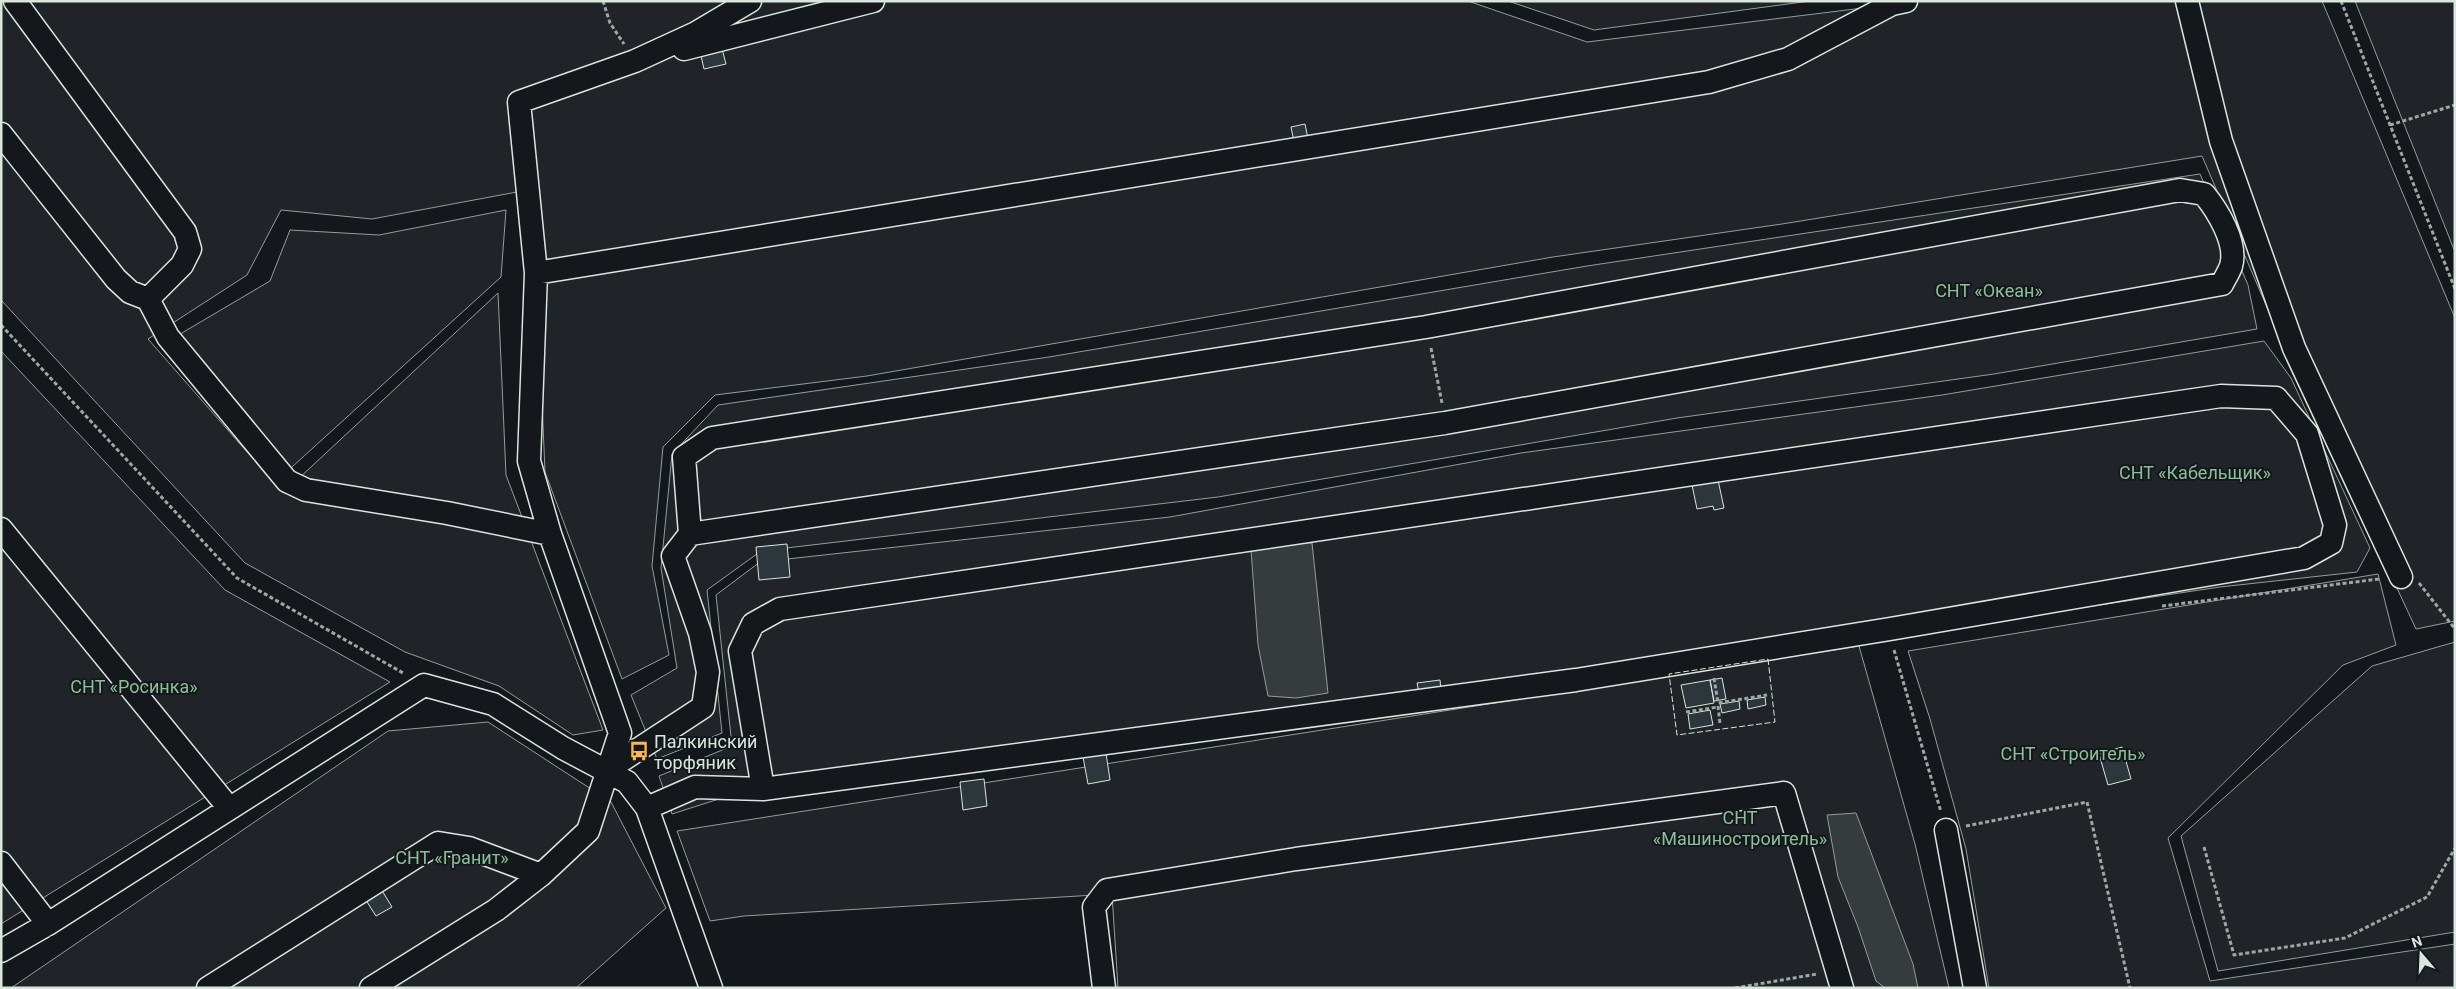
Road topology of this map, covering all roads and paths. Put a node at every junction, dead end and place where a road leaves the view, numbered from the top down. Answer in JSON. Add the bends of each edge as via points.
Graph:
{"nodes":[{"id":1,"x":15,"y":1,"type":"edge"},
{"id":2,"x":603,"y":1,"type":"edge"},
{"id":3,"x":750,"y":1,"type":"edge"},
{"id":4,"x":873,"y":1,"type":"edge"},
{"id":5,"x":1906,"y":1,"type":"edge"},
{"id":6,"x":2186,"y":1,"type":"edge"},
{"id":7,"x":2341,"y":1,"type":"edge"},
{"id":8,"x":635,"y":61,"type":"junction"},
{"id":9,"x":2455,"y":105,"type":"edge"},
{"id":10,"x":2390,"y":125,"type":"junction"},
{"id":11,"x":1,"y":134,"type":"edge"},
{"id":12,"x":536,"y":272,"type":"junction"},
{"id":13,"x":2455,"y":289,"type":"edge"},
{"id":14,"x":148,"y":299,"type":"junction"},
{"id":15,"x":1,"y":325,"type":"edge"},
{"id":16,"x":1426,"y":327,"type":"junction"},
{"id":17,"x":1446,"y":423,"type":"junction"},
{"id":18,"x":1,"y":529,"type":"edge"},
{"id":19,"x":550,"y":534,"type":"junction"},
{"id":20,"x":690,"y":534,"type":"junction"},
{"id":21,"x":2401,"y":577,"type":"junction"},
{"id":22,"x":2160,"y":606,"type":"dead end"},
{"id":23,"x":2455,"y":629,"type":"edge"},
{"id":24,"x":1903,"y":646,"type":"dead end"},
{"id":25,"x":1714,"y":676,"type":"dead end"},
{"id":26,"x":424,"y":685,"type":"junction"},
{"id":27,"x":1767,"y":695,"type":"dead end"},
{"id":28,"x":1718,"y":705,"type":"junction"},
{"id":29,"x":1686,"y":712,"type":"dead end"},
{"id":30,"x":1720,"y":724,"type":"dead end"},
{"id":31,"x":607,"y":770,"type":"junction"},
{"id":32,"x":763,"y":789,"type":"junction"},
{"id":33,"x":229,"y":808,"type":"junction"},
{"id":34,"x":647,"y":808,"type":"junction"},
{"id":35,"x":1946,"y":830,"type":"junction"},
{"id":36,"x":2204,"y":848,"type":"dead end"},
{"id":37,"x":2455,"y":848,"type":"edge"},
{"id":38,"x":1,"y":862,"type":"edge"},
{"id":39,"x":542,"y":876,"type":"junction"},
{"id":40,"x":48,"y":924,"type":"junction"},
{"id":41,"x":1,"y":951,"type":"edge"},
{"id":42,"x":1840,"y":979,"type":"edge"},
{"id":43,"x":208,"y":988,"type":"edge"},
{"id":44,"x":371,"y":988,"type":"edge"},
{"id":45,"x":711,"y":988,"type":"edge"},
{"id":46,"x":1104,"y":988,"type":"edge"},
{"id":47,"x":1735,"y":988,"type":"edge"},
{"id":48,"x":1974,"y":988,"type":"edge"},
{"id":49,"x":2130,"y":988,"type":"edge"}],
"edges":[{"from":1,"to":14,"type":"street","via":[[185,232],[190,249],[182,265]]},
{"from":2,"to":8,"type":"path","via":[[610,23]]},
{"from":3,"to":8,"type":"street","via":[[696,33]]},
{"from":4,"to":8,"type":"street"},
{"from":5,"to":12,"type":"street","via":[[1892,4],[1788,59],[1709,82]]},
{"from":6,"to":21,"type":"street","via":[[2221,141],[2294,348]]},
{"from":7,"to":10,"type":"path"},
{"from":8,"to":12,"type":"street","via":[[519,102]]},
{"from":9,"to":10,"type":"path"},
{"from":10,"to":13,"type":"path"},
{"from":11,"to":14,"type":"street","via":[[116,279],[130,292]]},
{"from":12,"to":19,"type":"street","via":[[529,462]]},
{"from":14,"to":19,"type":"street","via":[[168,337],[287,481],[306,490]]},
{"from":15,"to":26,"type":"path","via":[[237,578]]},
{"from":16,"to":17,"type":"path"},
{"from":16,"to":17,"type":"street","via":[[2180,190],[2204,194],[2218,213],[2230,243],[2232,264],[2222,284]]},
{"from":16,"to":20,"type":"street","via":[[712,438],[684,457]]},
{"from":17,"to":20,"type":"street"},
{"from":18,"to":33,"type":"street"},
{"from":19,"to":31,"type":"street","via":[[620,733]]},
{"from":20,"to":31,"type":"street","via":[[673,556],[700,633],[708,672],[703,708]]},
{"from":21,"to":22,"type":"path"},
{"from":21,"to":23,"type":"path","via":[[2422,584]]},
{"from":24,"to":35,"type":"path","via":[[1894,648]]},
{"from":25,"to":28,"type":"path"},
{"from":26,"to":31,"type":"street","via":[[493,704],[563,748]]},
{"from":26,"to":33,"type":"street"},
{"from":27,"to":28,"type":"path"},
{"from":28,"to":29,"type":"path"},
{"from":28,"to":30,"type":"path"},
{"from":31,"to":34,"type":"street","via":[[627,782]]},
{"from":31,"to":39,"type":"street","via":[[588,830]]},
{"from":32,"to":32,"type":"street","via":[[1576,680],[1890,629],[2304,558],[2331,543],[2335,525],[2307,434],[2276,398],[2221,396],[780,609],[754,624],[740,651]]},
{"from":32,"to":34,"type":"street","via":[[695,787]]},
{"from":33,"to":40,"type":"street"},
{"from":34,"to":45,"type":"street"},
{"from":35,"to":48,"type":"street"},
{"from":35,"to":49,"type":"path","via":[[2087,802]]},
{"from":36,"to":37,"type":"path","via":[[2234,955],[2345,938],[2427,897]]},
{"from":38,"to":40,"type":"street"},
{"from":39,"to":43,"type":"street","via":[[469,848],[438,843]]},
{"from":39,"to":44,"type":"street","via":[[496,910]]},
{"from":40,"to":41,"type":"street"},
{"from":42,"to":46,"type":"street","via":[[1784,793],[1296,859],[1107,890],[1094,907]]},
{"from":42,"to":47,"type":"path"}]}
